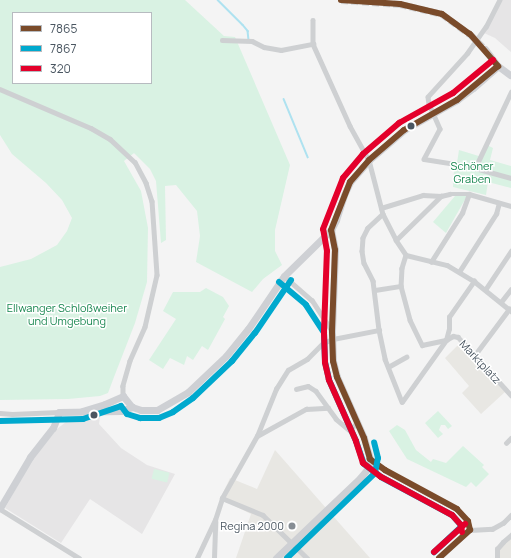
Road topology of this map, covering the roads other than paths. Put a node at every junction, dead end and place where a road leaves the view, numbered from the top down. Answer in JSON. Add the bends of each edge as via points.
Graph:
{"nodes":[{"id":1,"x":500,"y":0,"type":"edge"},
{"id":2,"x":312,"y":20,"type":"dead end"},
{"id":3,"x":222,"y":40,"type":"dead end"},
{"id":4,"x":313,"y":44,"type":"junction"},
{"id":5,"x":485,"y":49,"type":"tunnel mouth"},
{"id":6,"x":498,"y":66,"type":"junction"},
{"id":7,"x":510,"y":75,"type":"edge"},
{"id":8,"x":0,"y":89,"type":"edge"},
{"id":9,"x":511,"y":92,"type":"edge"},
{"id":10,"x":432,"y":113,"type":"junction"},
{"id":11,"x":369,"y":160,"type":"junction"},
{"id":12,"x":475,"y":168,"type":"junction"},
{"id":13,"x":511,"y":178,"type":"edge"},
{"id":14,"x":469,"y":194,"type":"junction"},
{"id":15,"x":441,"y":196,"type":"junction"},
{"id":16,"x":499,"y":203,"type":"junction"},
{"id":17,"x":511,"y":206,"type":"edge"},
{"id":18,"x":382,"y":211,"type":"junction"},
{"id":19,"x":331,"y":230,"type":"junction"},
{"id":20,"x":396,"y":240,"type":"junction"},
{"id":21,"x":511,"y":251,"type":"edge"},
{"id":22,"x":406,"y":255,"type":"junction"},
{"id":23,"x":431,"y":262,"type":"junction"},
{"id":24,"x":459,"y":272,"type":"junction"},
{"id":25,"x":284,"y":276,"type":"junction"},
{"id":26,"x":474,"y":282,"type":"junction"},
{"id":27,"x":401,"y":286,"type":"junction"},
{"id":28,"x":511,"y":289,"type":"edge"},
{"id":29,"x":374,"y":290,"type":"junction"},
{"id":30,"x":485,"y":290,"type":"junction"},
{"id":31,"x":501,"y":302,"type":"junction"},
{"id":32,"x":510,"y":310,"type":"edge"},
{"id":33,"x":379,"y":330,"type":"junction"},
{"id":34,"x":332,"y":335,"type":"junction"},
{"id":35,"x":446,"y":340,"type":"junction"},
{"id":36,"x":474,"y":356,"type":"junction"},
{"id":37,"x":406,"y":357,"type":"dead end"},
{"id":38,"x":388,"y":367,"type":"junction"},
{"id":39,"x":296,"y":389,"type":"dead end"},
{"id":40,"x":511,"y":395,"type":"edge"},
{"id":41,"x":123,"y":396,"type":"junction"},
{"id":42,"x":132,"y":407,"type":"junction"},
{"id":43,"x":328,"y":408,"type":"junction"},
{"id":44,"x":82,"y":411,"type":"junction"},
{"id":45,"x":59,"y":412,"type":"junction"},
{"id":46,"x":0,"y":413,"type":"edge"},
{"id":47,"x":357,"y":423,"type":"junction"},
{"id":48,"x":256,"y":436,"type":"junction"},
{"id":49,"x":511,"y":438,"type":"edge"},
{"id":50,"x":506,"y":442,"type":"dead end"},
{"id":51,"x":370,"y":459,"type":"junction"},
{"id":52,"x":222,"y":498,"type":"junction"},
{"id":53,"x":0,"y":509,"type":"edge"},
{"id":54,"x":511,"y":515,"type":"edge"},
{"id":55,"x":215,"y":520,"type":"junction"},
{"id":56,"x":470,"y":530,"type":"junction"},
{"id":57,"x":511,"y":535,"type":"edge"},
{"id":58,"x":292,"y":542,"type":"junction"},
{"id":59,"x":78,"y":558,"type":"edge"},
{"id":60,"x":197,"y":558,"type":"edge"},
{"id":61,"x":214,"y":558,"type":"edge"},
{"id":62,"x":276,"y":558,"type":"edge"},
{"id":63,"x":307,"y":558,"type":"edge"},
{"id":64,"x":439,"y":558,"type":"edge"},
{"id":65,"x":498,"y":558,"type":"edge"}],
"edges":[{"from":1,"to":10,"type":"street","via":[[468,53],[428,98]]},
{"from":2,"to":4,"type":"street"},
{"from":3,"to":4,"type":"street","via":[[252,41],[280,50]]},
{"from":4,"to":11,"type":"street","via":[[350,126]]},
{"from":5,"to":6,"type":"street"},
{"from":6,"to":7,"type":"street"},
{"from":6,"to":10,"type":"street","via":[[462,96]]},
{"from":8,"to":41,"type":"street","via":[[110,138],[135,162],[146,183],[153,209],[157,275],[145,327],[130,361]]},
{"from":9,"to":12,"type":"street"},
{"from":10,"to":11,"type":"street","via":[[404,130]]},
{"from":10,"to":12,"type":"street","via":[[440,129],[424,159]]},
{"from":11,"to":18,"type":"street"},
{"from":11,"to":19,"type":"street","via":[[350,182]]},
{"from":12,"to":13,"type":"street"},
{"from":14,"to":15,"type":"street"},
{"from":14,"to":16,"type":"street"},
{"from":14,"to":23,"type":"street","via":[[462,213]]},
{"from":15,"to":18,"type":"street","via":[[423,195]]},
{"from":15,"to":20,"type":"street"},
{"from":16,"to":17,"type":"street"},
{"from":16,"to":24,"type":"street","via":[[496,214]]},
{"from":18,"to":20,"type":"street"},
{"from":18,"to":29,"type":"street","via":[[363,238],[364,263]]},
{"from":19,"to":25,"type":"street"},
{"from":19,"to":34,"type":"street","via":[[335,250]]},
{"from":20,"to":22,"type":"street"},
{"from":21,"to":30,"type":"street"},
{"from":22,"to":23,"type":"street"},
{"from":22,"to":27,"type":"street"},
{"from":23,"to":24,"type":"street","via":[[447,265]]},
{"from":24,"to":26,"type":"street"},
{"from":25,"to":34,"type":"street","via":[[312,300]]},
{"from":25,"to":42,"type":"street","via":[[248,329],[203,380],[157,410]]},
{"from":26,"to":30,"type":"street"},
{"from":26,"to":35,"type":"street","via":[[449,317]]},
{"from":27,"to":29,"type":"street"},
{"from":27,"to":35,"type":"street","name":"Marktplatz","via":[[410,320],[422,345]]},
{"from":28,"to":31,"type":"street"},
{"from":29,"to":33,"type":"street"},
{"from":30,"to":31,"type":"street"},
{"from":31,"to":32,"type":"street"},
{"from":32,"to":36,"type":"street"},
{"from":33,"to":34,"type":"street"},
{"from":33,"to":38,"type":"street"},
{"from":34,"to":47,"type":"street","via":[[333,361],[337,377]]},
{"from":34,"to":48,"type":"street","via":[[307,359],[288,370],[276,389]]},
{"from":35,"to":36,"type":"street","name":"Marktplatz","via":[[453,336],[458,337]]},
{"from":35,"to":38,"type":"street","via":[[402,402]]},
{"from":36,"to":40,"type":"street","name":"Marktplatz"},
{"from":37,"to":38,"type":"street"},
{"from":39,"to":43,"type":"street","via":[[308,386],[316,391]]},
{"from":41,"to":42,"type":"street"},
{"from":41,"to":44,"type":"street"},
{"from":42,"to":44,"type":"street","via":[[121,411]]},
{"from":43,"to":47,"type":"street","via":[[349,430]]},
{"from":43,"to":48,"type":"street","via":[[306,409]]},
{"from":44,"to":45,"type":"street"},
{"from":45,"to":46,"type":"street"},
{"from":45,"to":53,"type":"street","via":[[53,428],[30,457]]},
{"from":47,"to":51,"type":"street"},
{"from":48,"to":52,"type":"street"},
{"from":49,"to":50,"type":"street"},
{"from":51,"to":56,"type":"street","via":[[385,470],[457,509],[468,521]]},
{"from":51,"to":58,"type":"street","via":[[368,468],[360,478]]},
{"from":52,"to":55,"type":"street"},
{"from":52,"to":58,"type":"street","via":[[263,515]]},
{"from":53,"to":59,"type":"street"},
{"from":54,"to":56,"type":"street","via":[[503,524],[492,529]]},
{"from":55,"to":60,"type":"street"},
{"from":55,"to":61,"type":"street"},
{"from":56,"to":64,"type":"street"},
{"from":57,"to":65,"type":"street","via":[[497,549]]},
{"from":58,"to":62,"type":"street"},
{"from":58,"to":63,"type":"street"}]}
